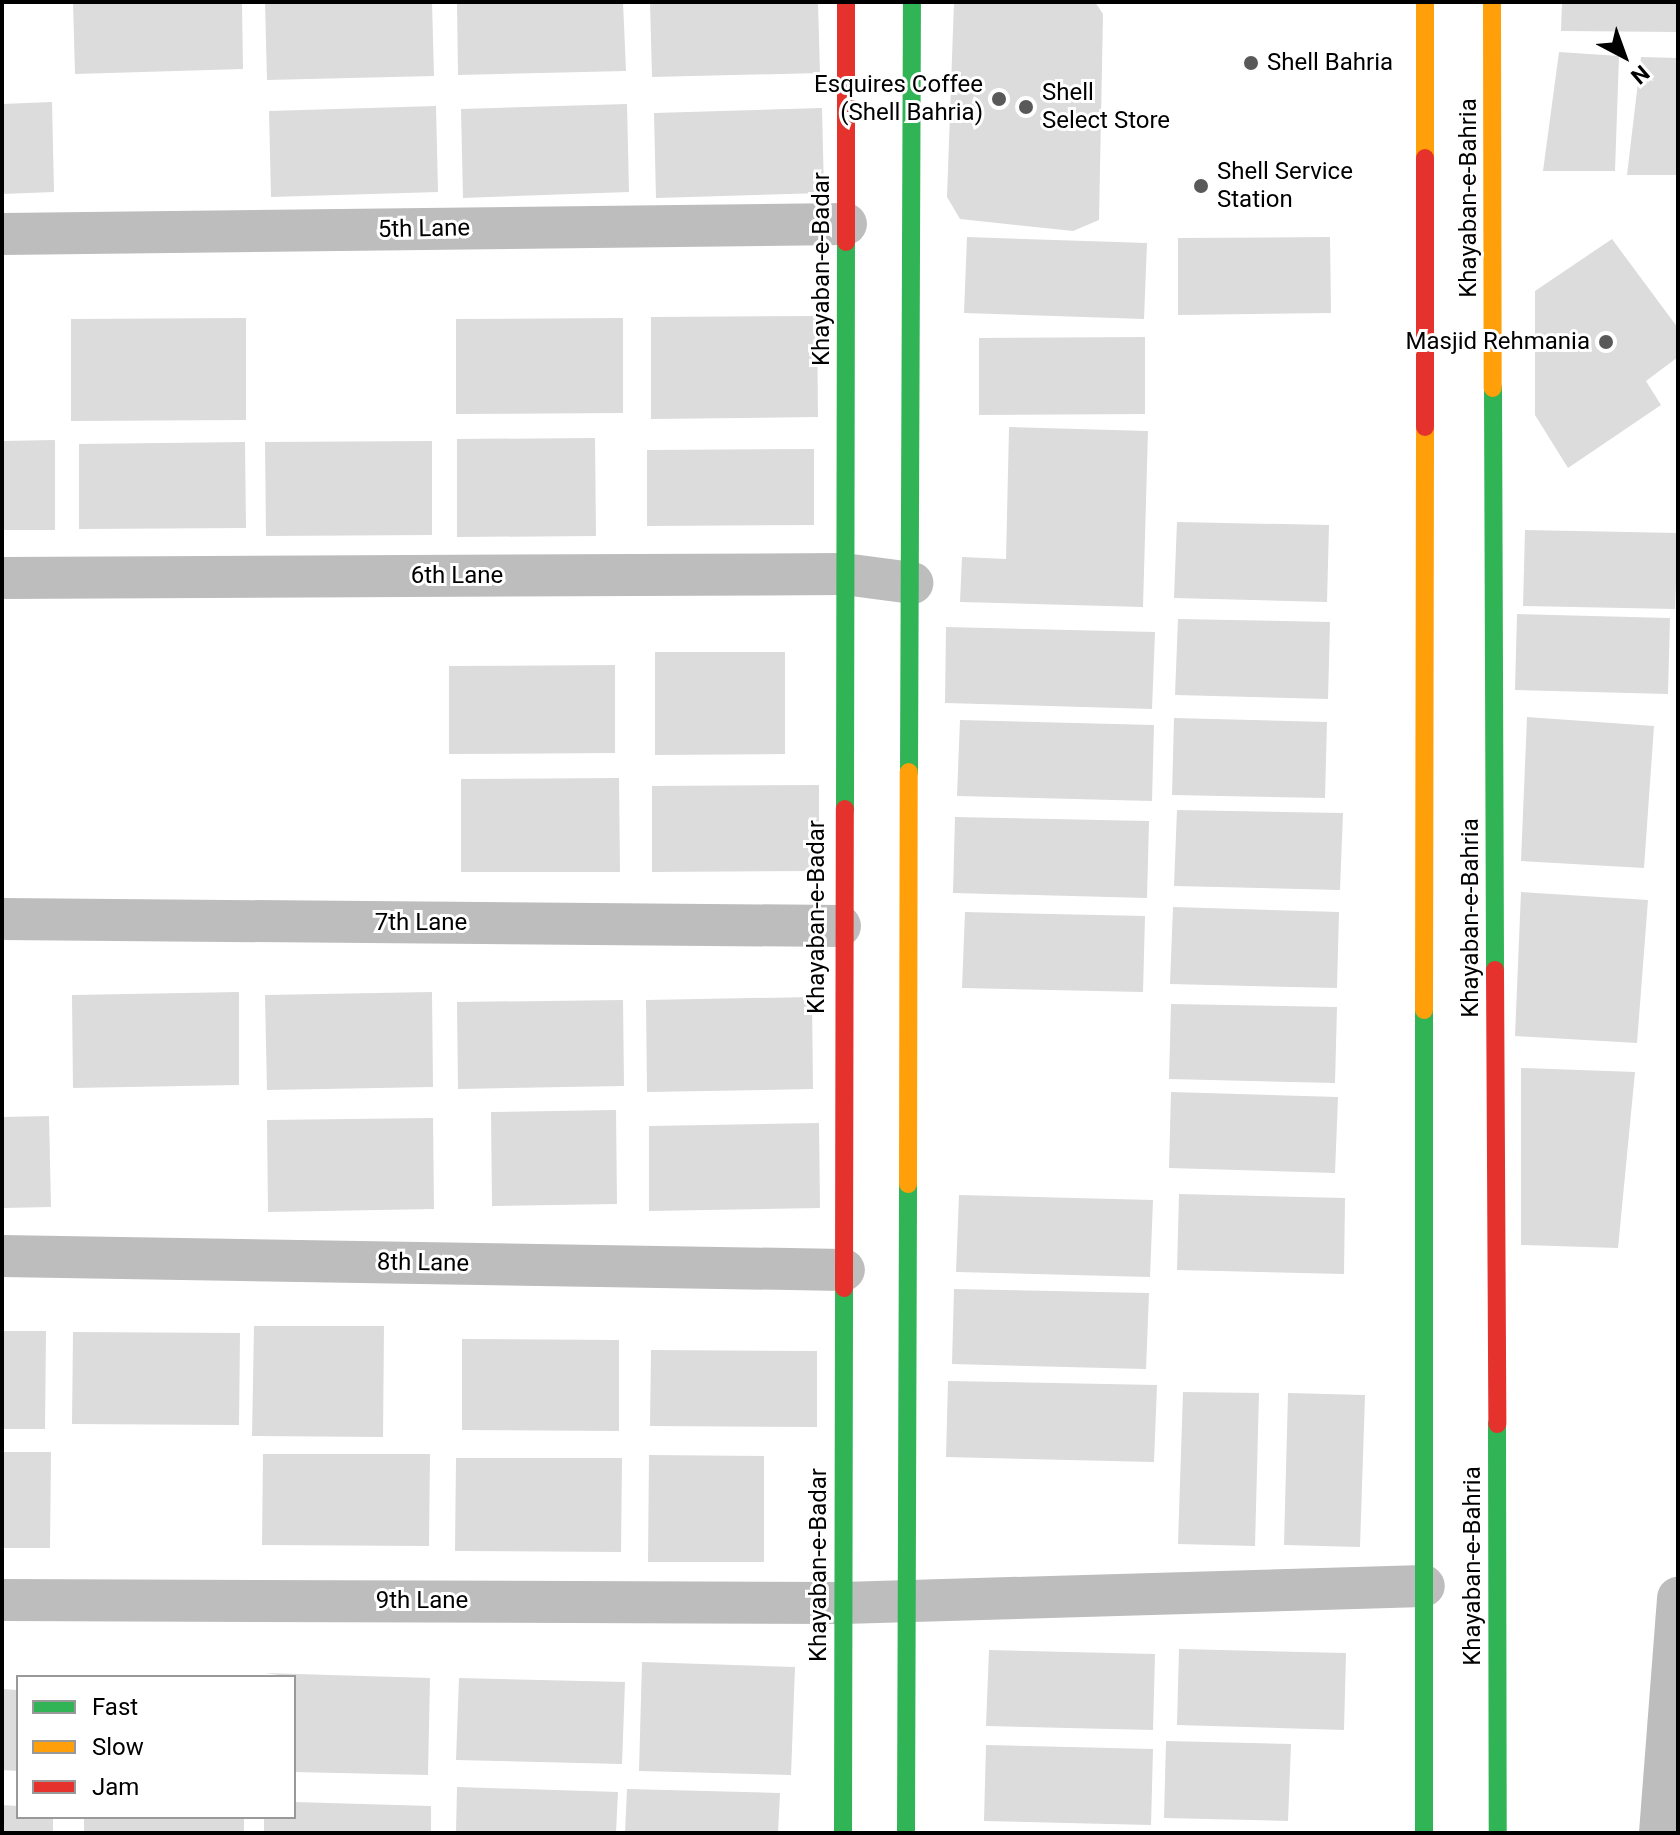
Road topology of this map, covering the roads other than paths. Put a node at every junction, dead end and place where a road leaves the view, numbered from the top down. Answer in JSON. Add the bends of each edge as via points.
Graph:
{"nodes":[{"id":1,"x":846,"y":2,"type":"edge"},
{"id":2,"x":912,"y":2,"type":"edge"},
{"id":3,"x":1492,"y":2,"type":"edge"},
{"id":4,"x":1422,"y":7,"type":"edge"},
{"id":5,"x":846,"y":224,"type":"junction"},
{"id":6,"x":2,"y":234,"type":"edge"},
{"id":7,"x":844,"y":574,"type":"junction"},
{"id":8,"x":2,"y":578,"type":"edge"},
{"id":9,"x":912,"y":583,"type":"junction"},
{"id":10,"x":2,"y":919,"type":"edge"},
{"id":11,"x":840,"y":926,"type":"junction"},
{"id":12,"x":2,"y":1256,"type":"edge"},
{"id":13,"x":844,"y":1270,"type":"junction"},
{"id":14,"x":1424,"y":1586,"type":"junction"},
{"id":15,"x":1678,"y":1598,"type":"edge"},
{"id":16,"x":2,"y":1600,"type":"edge"},
{"id":17,"x":907,"y":1600,"type":"junction"},
{"id":18,"x":843,"y":1603,"type":"junction"},
{"id":19,"x":843,"y":1833,"type":"edge"},
{"id":20,"x":906,"y":1833,"type":"edge"},
{"id":21,"x":1424,"y":1833,"type":"edge"},
{"id":22,"x":1498,"y":1833,"type":"edge"},
{"id":23,"x":1660,"y":1833,"type":"edge"}],
"edges":[{"from":1,"to":5,"type":"main road","name":"Khayaban-e-Badar"},
{"from":2,"to":9,"type":"main road"},
{"from":3,"to":22,"type":"main road","name":"Khayaban-e-Bahria"},
{"from":4,"to":14,"type":"main road","name":"Khayaban-e-Bahria"},
{"from":5,"to":6,"type":"street","name":"5th Lane"},
{"from":5,"to":7,"type":"main road","name":"Khayaban-e-Badar"},
{"from":7,"to":8,"type":"street","name":"6th Lane"},
{"from":7,"to":9,"type":"street","name":"6th Lane"},
{"from":7,"to":11,"type":"main road","name":"Khayaban-e-Badar"},
{"from":9,"to":17,"type":"main road"},
{"from":10,"to":11,"type":"street","name":"7th Lane"},
{"from":11,"to":13,"type":"main road","name":"Khayaban-e-Badar"},
{"from":12,"to":13,"type":"street","name":"8th Lane"},
{"from":13,"to":18,"type":"main road","name":"Khayaban-e-Badar"},
{"from":14,"to":17,"type":"street","name":"9th Lane"},
{"from":14,"to":21,"type":"main road","name":"Khayaban-e-Bahria"},
{"from":15,"to":23,"type":"street"},
{"from":16,"to":18,"type":"street","name":"9th Lane"},
{"from":17,"to":18,"type":"street","name":"9th Lane"},
{"from":17,"to":20,"type":"main road"},
{"from":18,"to":19,"type":"main road","name":"Khayaban-e-Badar"}]}
